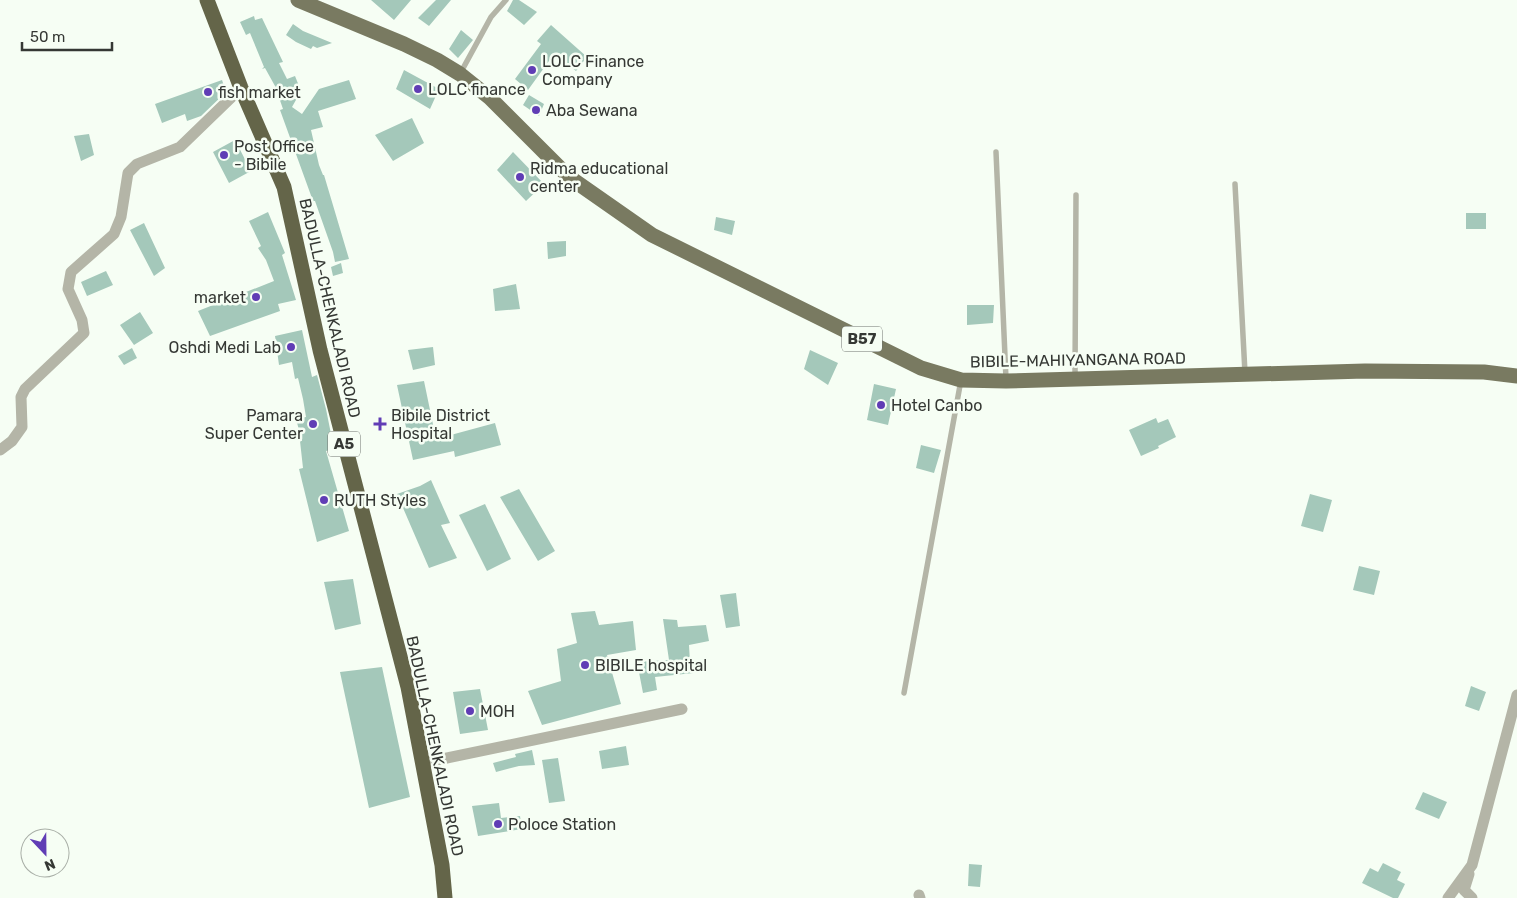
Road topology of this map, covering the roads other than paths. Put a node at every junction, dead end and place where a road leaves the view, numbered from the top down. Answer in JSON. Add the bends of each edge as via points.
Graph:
{"nodes":[{"id":1,"x":207,"y":0,"type":"edge"},
{"id":2,"x":506,"y":0,"type":"edge"},
{"id":3,"x":304,"y":1,"type":"edge"},
{"id":4,"x":460,"y":74,"type":"junction"},
{"id":5,"x":241,"y":88,"type":"junction"},
{"id":6,"x":996,"y":152,"type":"dead end"},
{"id":7,"x":1235,"y":184,"type":"dead end"},
{"id":8,"x":1076,"y":195,"type":"dead end"},
{"id":9,"x":1246,"y":373,"type":"junction"},
{"id":10,"x":1517,"y":376,"type":"edge"},
{"id":11,"x":1075,"y":378,"type":"junction"},
{"id":12,"x":961,"y":380,"type":"junction"},
{"id":13,"x":1006,"y":381,"type":"junction"},
{"id":14,"x":0,"y":450,"type":"edge"},
{"id":15,"x":904,"y":693,"type":"dead end"},
{"id":16,"x":1517,"y":695,"type":"edge"},
{"id":17,"x":682,"y":709,"type":"dead end"},
{"id":18,"x":423,"y":763,"type":"junction"},
{"id":19,"x":1472,"y":865,"type":"junction"},
{"id":20,"x":446,"y":898,"type":"edge"},
{"id":21,"x":1448,"y":898,"type":"edge"},
{"id":22,"x":1472,"y":898,"type":"edge"}],
"edges":[{"from":1,"to":5,"type":"highway","name":"BADULLA-CHENKALADI ROAD","number":"A5"},
{"from":2,"to":4,"type":"lane","via":[[491,17]]},
{"from":3,"to":4,"type":"main road","name":"BIBILE-MAHIYANGANA ROAD","number":"B57","via":[[404,44]]},
{"from":4,"to":12,"type":"main road","name":"BIBILE-MAHIYANGANA ROAD","number":"B57","via":[[490,98],[569,176],[652,235],[921,368]]},
{"from":5,"to":14,"type":"street","via":[[180,146],[137,164],[128,174],[121,217],[114,234],[71,272],[68,289],[82,320],[84,333],[25,389],[21,397],[22,427]]},
{"from":5,"to":18,"type":"highway","name":"BADULLA-CHENKALADI ROAD","number":"A5","via":[[284,187],[320,350],[408,687]]},
{"from":6,"to":13,"type":"lane"},
{"from":7,"to":9,"type":"lane"},
{"from":8,"to":11,"type":"lane"},
{"from":9,"to":10,"type":"main road","name":"BIBILE-MAHIYANGANA ROAD","number":"B57","via":[[1484,372]]},
{"from":9,"to":11,"type":"main road","name":"BIBILE-MAHIYANGANA ROAD","number":"B57"},
{"from":11,"to":13,"type":"main road","name":"BIBILE-MAHIYANGANA ROAD","number":"B57"},
{"from":12,"to":13,"type":"main road","name":"BIBILE-MAHIYANGANA ROAD","number":"B57"},
{"from":12,"to":15,"type":"lane"},
{"from":16,"to":19,"type":"street"},
{"from":17,"to":18,"type":"street"},
{"from":18,"to":20,"type":"highway","name":"BADULLA-CHENKALADI ROAD","number":"A5"},
{"from":19,"to":21,"type":"street"},
{"from":19,"to":22,"type":"street","via":[[1464,890]]}]}
